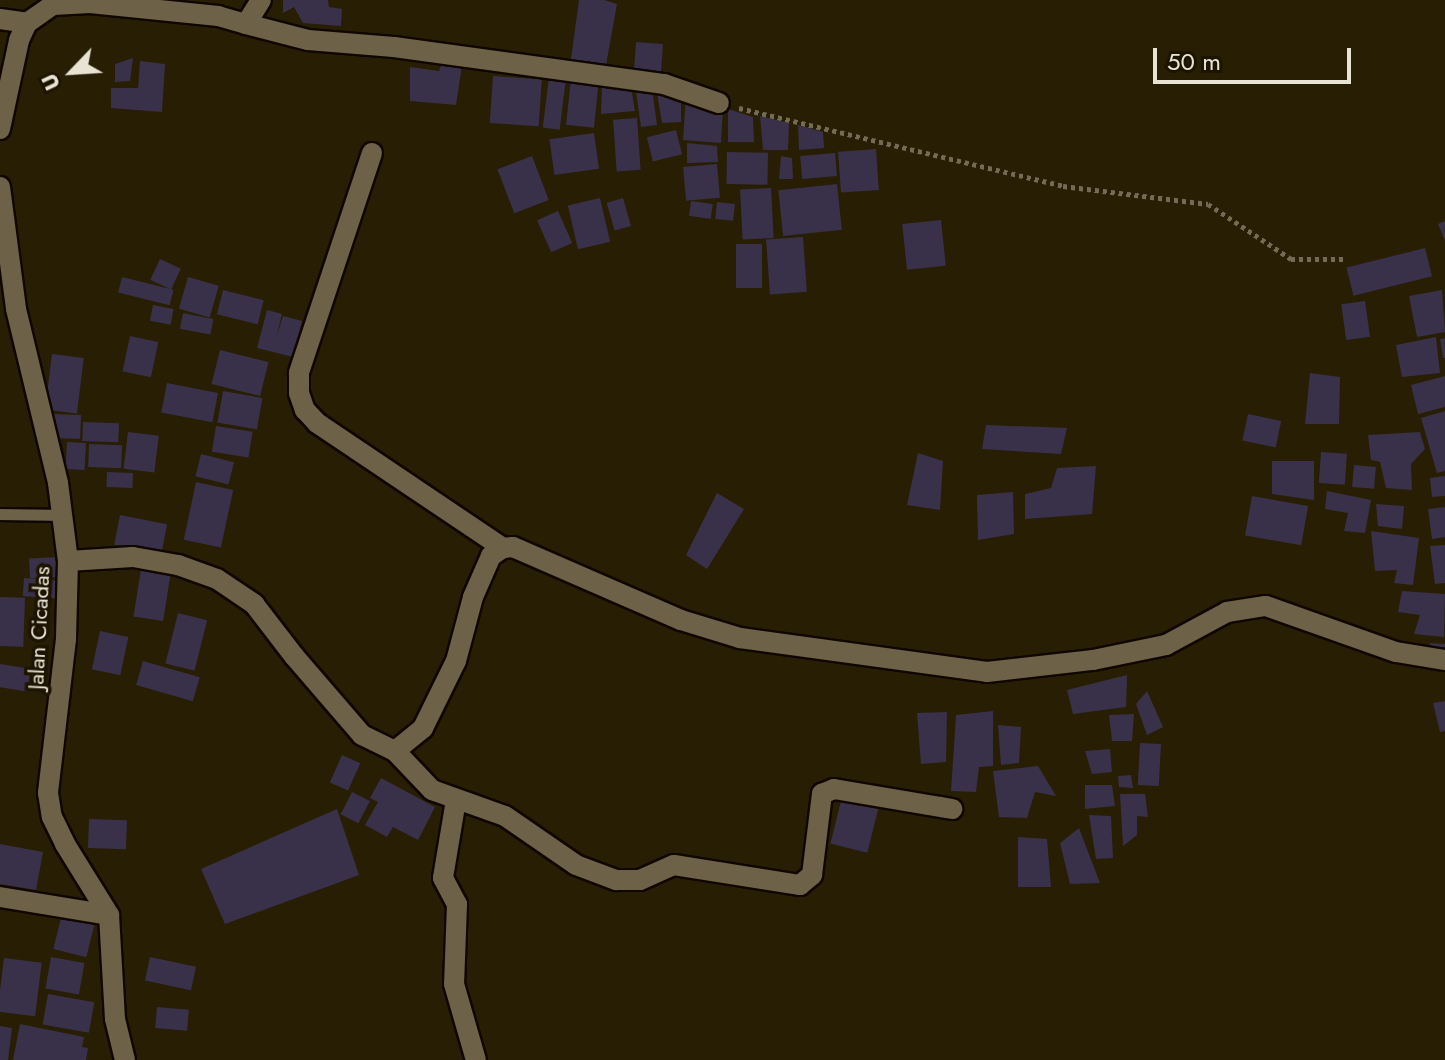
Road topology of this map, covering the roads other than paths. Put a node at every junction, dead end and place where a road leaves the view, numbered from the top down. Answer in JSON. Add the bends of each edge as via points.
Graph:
{"nodes":[{"id":1,"x":261,"y":0,"type":"edge"},
{"id":2,"x":13,"y":15,"type":"edge"},
{"id":3,"x":246,"y":24,"type":"junction"},
{"id":4,"x":719,"y":103,"type":"road end"},
{"id":5,"x":0,"y":129,"type":"edge"},
{"id":6,"x":372,"y":153,"type":"dead end"},
{"id":7,"x":0,"y":187,"type":"edge"},
{"id":8,"x":0,"y":514,"type":"edge"},
{"id":9,"x":61,"y":515,"type":"junction"},
{"id":10,"x":503,"y":548,"type":"junction"},
{"id":11,"x":68,"y":561,"type":"junction"},
{"id":12,"x":1445,"y":660,"type":"edge"},
{"id":13,"x":395,"y":751,"type":"junction"},
{"id":14,"x":456,"y":800,"type":"junction"},
{"id":15,"x":952,"y":809,"type":"dead end"},
{"id":16,"x":0,"y":897,"type":"edge"},
{"id":17,"x":109,"y":915,"type":"junction"},
{"id":18,"x":125,"y":1060,"type":"edge"},
{"id":19,"x":476,"y":1060,"type":"edge"}],
"edges":[{"from":1,"to":3,"type":"street"},
{"from":2,"to":3,"type":"street","via":[[90,3],[218,16]]},
{"from":2,"to":5,"type":"street","via":[[19,40]]},
{"from":3,"to":4,"type":"street","via":[[308,40],[664,84]]},
{"from":6,"to":10,"type":"street","via":[[299,373],[299,393],[317,423]]},
{"from":7,"to":9,"type":"street","name":"Jalan Cicadas","via":[[16,309]]},
{"from":8,"to":9,"type":"lane"},
{"from":9,"to":11,"type":"street","name":"Jalan Cicadas"},
{"from":10,"to":12,"type":"street","via":[[532,553],[669,615],[740,638],[987,672],[1154,648],[1174,643],[1227,612],[1266,606],[1396,652]]},
{"from":10,"to":13,"type":"street","via":[[491,556],[473,597],[456,661],[423,728]]},
{"from":11,"to":13,"type":"street","via":[[133,557],[217,579],[254,604],[362,735]]},
{"from":11,"to":17,"type":"street","name":"Jalan Cicadas","via":[[66,639],[48,793],[65,844]]},
{"from":13,"to":14,"type":"street","via":[[417,778]]},
{"from":14,"to":15,"type":"street","via":[[505,816],[576,865],[616,880],[640,880],[674,865],[794,886],[812,875],[822,794],[834,789]]},
{"from":14,"to":19,"type":"street","via":[[443,878],[457,904],[454,984]]},
{"from":16,"to":17,"type":"street"},
{"from":17,"to":18,"type":"street","name":"Jalan Cicadas","via":[[115,1019]]}]}
